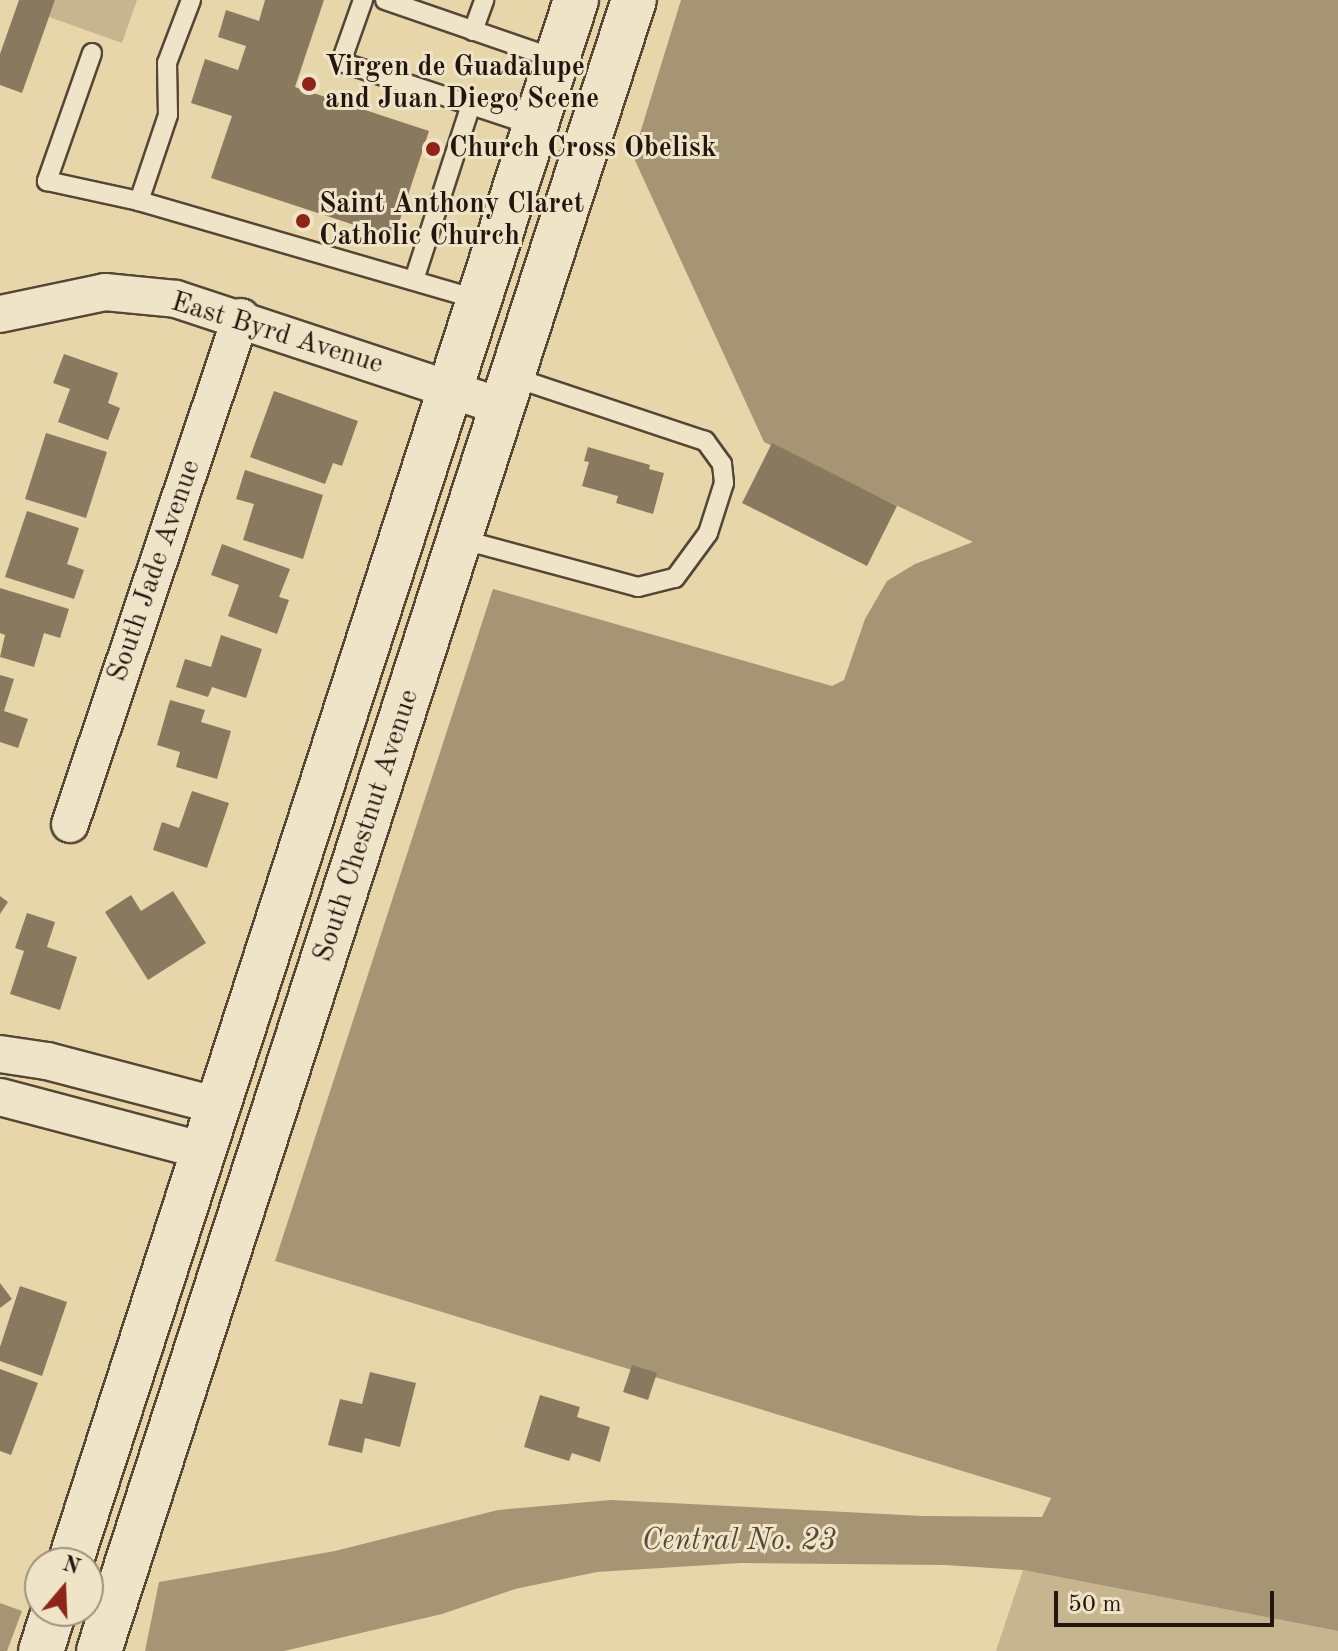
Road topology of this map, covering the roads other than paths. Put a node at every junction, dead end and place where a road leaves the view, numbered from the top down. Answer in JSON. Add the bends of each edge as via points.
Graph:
{"nodes":[{"id":1,"x":191,"y":0,"type":"edge"},
{"id":2,"x":363,"y":0,"type":"edge"},
{"id":3,"x":385,"y":0,"type":"edge"},
{"id":4,"x":484,"y":0,"type":"edge"},
{"id":5,"x":576,"y":0,"type":"edge"},
{"id":6,"x":634,"y":0,"type":"edge"},
{"id":7,"x":473,"y":31,"type":"junction"},
{"id":8,"x":92,"y":53,"type":"dead end"},
{"id":9,"x":557,"y":60,"type":"junction"},
{"id":10,"x":471,"y":105,"type":"junction"},
{"id":11,"x":535,"y":126,"type":"junction"},
{"id":12,"x":139,"y":201,"type":"junction"},
{"id":13,"x":414,"y":280,"type":"junction"},
{"id":14,"x":480,"y":300,"type":"junction"},
{"id":15,"x":0,"y":314,"type":"edge"},
{"id":16,"x":241,"y":317,"type":"junction"},
{"id":17,"x":451,"y":390,"type":"junction"},
{"id":18,"x":508,"y":392,"type":"junction"},
{"id":19,"x":460,"y":539,"type":"junction"},
{"id":20,"x":70,"y":824,"type":"dead end"},
{"id":21,"x":0,"y":1054,"type":"edge"},
{"id":22,"x":0,"y":1097,"type":"edge"},
{"id":23,"x":218,"y":1106,"type":"junction"},
{"id":24,"x":204,"y":1151,"type":"junction"},
{"id":25,"x":75,"y":1547,"type":"edge"},
{"id":26,"x":49,"y":1627,"type":"edge"},
{"id":27,"x":41,"y":1651,"type":"edge"},
{"id":28,"x":99,"y":1651,"type":"edge"}],
"edges":[{"from":1,"to":12,"type":"lane","via":[[167,63],[168,115]]},
{"from":2,"to":10,"type":"lane","via":[[341,62]]},
{"from":3,"to":7,"type":"lane"},
{"from":4,"to":7,"type":"lane"},
{"from":5,"to":9,"type":"main road","name":"South Chestnut Avenue"},
{"from":6,"to":18,"type":"main road","name":"South Chestnut Avenue"},
{"from":7,"to":9,"type":"lane"},
{"from":8,"to":12,"type":"lane","via":[[47,181]]},
{"from":9,"to":11,"type":"main road","name":"South Chestnut Avenue"},
{"from":10,"to":11,"type":"lane"},
{"from":10,"to":13,"type":"lane"},
{"from":11,"to":14,"type":"main road","name":"South Chestnut Avenue"},
{"from":12,"to":13,"type":"lane"},
{"from":13,"to":14,"type":"lane"},
{"from":14,"to":17,"type":"main road","name":"South Chestnut Avenue"},
{"from":15,"to":16,"type":"street","name":"East Byrd Avenue","via":[[105,292],[176,299]]},
{"from":16,"to":17,"type":"street","name":"East Byrd Avenue"},
{"from":16,"to":20,"type":"street","name":"South Jade Avenue"},
{"from":17,"to":18,"type":"street","name":"East Byrd Avenue"},
{"from":17,"to":23,"type":"main road","name":"South Chestnut Avenue"},
{"from":18,"to":19,"type":"main road","name":"South Chestnut Avenue"},
{"from":18,"to":19,"type":"lane","via":[[705,441],[722,464],[724,483],[708,533],[675,578],[638,587]]},
{"from":19,"to":28,"type":"main road","name":"South Chestnut Avenue"},
{"from":21,"to":23,"type":"street","via":[[47,1061]]},
{"from":22,"to":24,"type":"street"},
{"from":23,"to":24,"type":"main road","name":"South Chestnut Avenue"},
{"from":24,"to":25,"type":"main road","name":"South Chestnut Avenue"},
{"from":26,"to":27,"type":"main road"}]}
